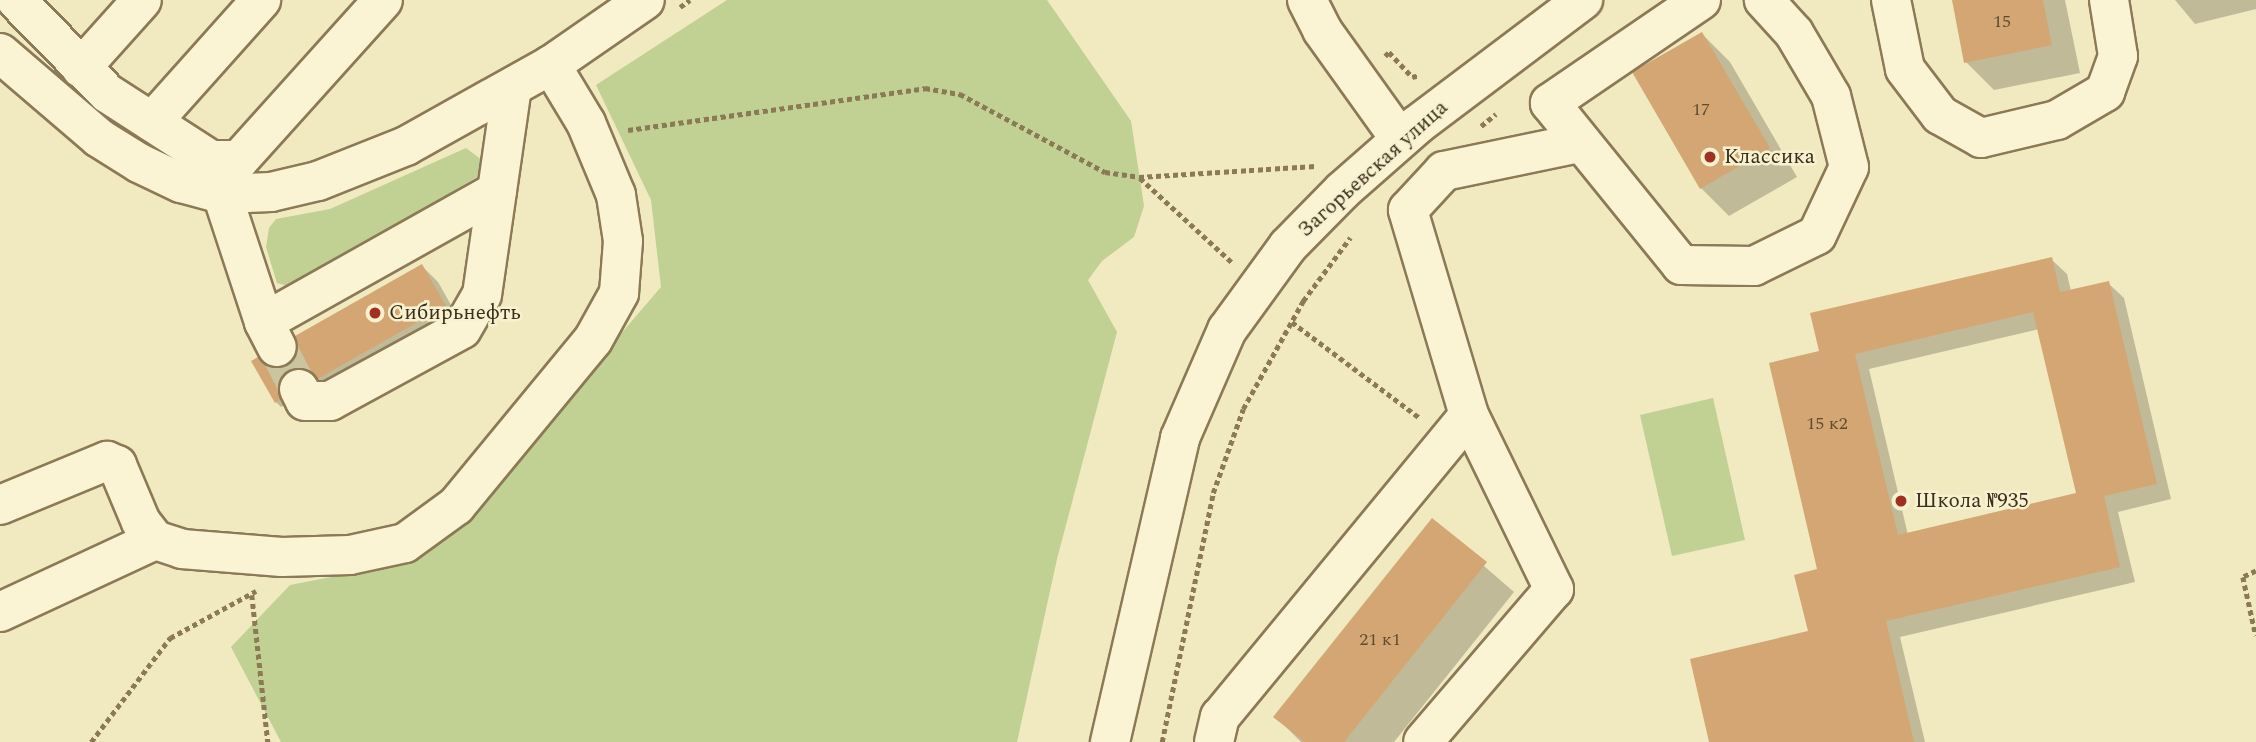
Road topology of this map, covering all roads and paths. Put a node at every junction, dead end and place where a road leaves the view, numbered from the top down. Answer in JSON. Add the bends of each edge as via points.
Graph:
{"nodes":[{"id":1,"x":16,"y":0,"type":"edge"},
{"id":2,"x":142,"y":0,"type":"edge"},
{"id":3,"x":261,"y":0,"type":"edge"},
{"id":4,"x":383,"y":0,"type":"edge"},
{"id":5,"x":645,"y":0,"type":"edge"},
{"id":6,"x":1307,"y":0,"type":"edge"},
{"id":7,"x":1583,"y":0,"type":"edge"},
{"id":8,"x":1701,"y":0,"type":"edge"},
{"id":9,"x":1764,"y":0,"type":"edge"},
{"id":10,"x":1891,"y":0,"type":"edge"},
{"id":11,"x":2109,"y":0,"type":"edge"},
{"id":12,"x":0,"y":53,"type":"edge"},
{"id":13,"x":551,"y":65,"type":"junction"},
{"id":14,"x":81,"y":68,"type":"junction"},
{"id":15,"x":512,"y":88,"type":"junction"},
{"id":16,"x":1501,"y":110,"type":"dead end"},
{"id":17,"x":152,"y":122,"type":"junction"},
{"id":18,"x":592,"y":135,"type":"junction"},
{"id":19,"x":1470,"y":135,"type":"dead end"},
{"id":20,"x":1400,"y":139,"type":"junction"},
{"id":21,"x":1579,"y":143,"type":"junction"},
{"id":22,"x":1363,"y":173,"type":"junction"},
{"id":23,"x":1139,"y":177,"type":"junction"},
{"id":24,"x":497,"y":191,"type":"junction"},
{"id":25,"x":222,"y":194,"type":"junction"},
{"id":26,"x":1354,"y":232,"type":"dead end"},
{"id":27,"x":1240,"y":270,"type":"dead end"},
{"id":28,"x":1292,"y":322,"type":"junction"},
{"id":29,"x":299,"y":389,"type":"tunnel mouth"},
{"id":30,"x":1459,"y":427,"type":"junction"},
{"id":31,"x":0,"y":505,"type":"edge"},
{"id":32,"x":155,"y":540,"type":"junction"},
{"id":33,"x":282,"y":557,"type":"junction"},
{"id":34,"x":2256,"y":571,"type":"edge"},
{"id":35,"x":252,"y":595,"type":"junction"},
{"id":36,"x":0,"y":612,"type":"edge"},
{"id":37,"x":2256,"y":636,"type":"edge"},
{"id":38,"x":91,"y":742,"type":"edge"},
{"id":39,"x":268,"y":742,"type":"edge"},
{"id":40,"x":1110,"y":742,"type":"edge"},
{"id":41,"x":1162,"y":742,"type":"edge"},
{"id":42,"x":1214,"y":742,"type":"edge"},
{"id":43,"x":1423,"y":742,"type":"edge"}],
"edges":[{"from":1,"to":14,"type":"street"},
{"from":2,"to":14,"type":"street"},
{"from":3,"to":17,"type":"street"},
{"from":4,"to":17,"type":"street","via":[[239,160],[211,160]]},
{"from":5,"to":13,"type":"street"},
{"from":6,"to":20,"type":"street","via":[[1322,30]]},
{"from":7,"to":20,"type":"street","name":"Загорьевская улица"},
{"from":8,"to":21,"type":"street","via":[[1550,103]]},
{"from":9,"to":21,"type":"street","via":[[1794,33],[1831,96],[1849,167],[1817,235],[1754,266],[1681,265]]},
{"from":10,"to":11,"type":"street","via":[[1905,69],[1940,116],[1981,138],[2057,120],[2105,92],[2118,56]]},
{"from":12,"to":25,"type":"street","via":[[99,138],[181,183]]},
{"from":13,"to":15,"type":"street"},
{"from":13,"to":18,"type":"street"},
{"from":14,"to":17,"type":"street","via":[[107,93]]},
{"from":15,"to":24,"type":"street"},
{"from":15,"to":25,"type":"street","via":[[363,165],[271,192]]},
{"from":16,"to":19,"type":"path"},
{"from":18,"to":23,"type":"path","via":[[925,88],[960,94],[1105,172]]},
{"from":18,"to":33,"type":"street","via":[[616,195],[623,241],[619,293],[593,340],[456,506],[405,543],[350,555]]},
{"from":20,"to":22,"type":"street","name":"Загорьевская улица"},
{"from":21,"to":30,"type":"street","via":[[1444,172],[1408,210]]},
{"from":22,"to":23,"type":"path","via":[[1354,164]]},
{"from":22,"to":40,"type":"street","name":"Загорьевская улица","via":[[1288,246],[1227,330],[1180,438]]},
{"from":23,"to":27,"type":"path"},
{"from":24,"to":25,"type":"street","via":[[270,334]]},
{"from":24,"to":29,"type":"street","via":[[482,295],[462,329],[330,401],[305,401]]},
{"from":26,"to":28,"type":"path"},
{"from":28,"to":30,"type":"path"},
{"from":28,"to":41,"type":"path","via":[[1243,409],[1213,493]]},
{"from":30,"to":42,"type":"street","via":[[1220,717]]},
{"from":30,"to":43,"type":"street","via":[[1554,589]]},
{"from":31,"to":32,"type":"street","via":[[107,461],[117,465],[141,522]]},
{"from":32,"to":33,"type":"street","via":[[182,549]]},
{"from":32,"to":36,"type":"street"},
{"from":33,"to":35,"type":"path"},
{"from":34,"to":37,"type":"path","via":[[2243,577]]},
{"from":35,"to":38,"type":"path","via":[[170,638]]},
{"from":35,"to":39,"type":"path"}]}
